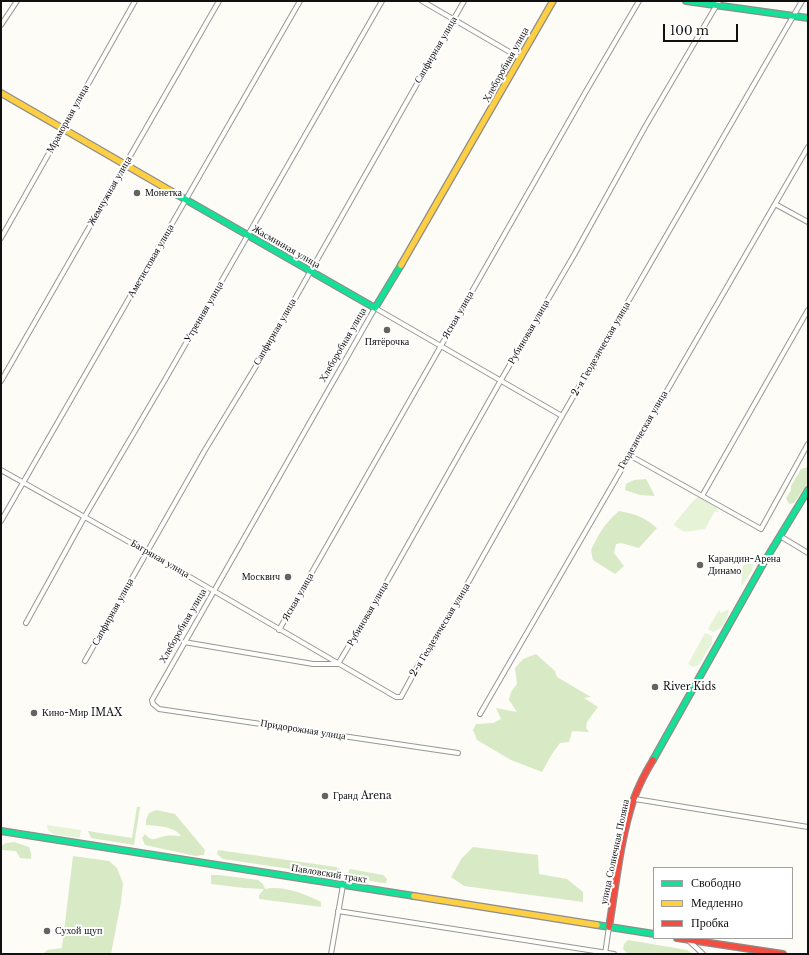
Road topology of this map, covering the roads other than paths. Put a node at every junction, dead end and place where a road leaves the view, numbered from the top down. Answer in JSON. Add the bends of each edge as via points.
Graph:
{"nodes":[{"id":1,"x":17,"y":1,"type":"edge"},
{"id":2,"x":135,"y":1,"type":"edge"},
{"id":3,"x":219,"y":1,"type":"edge"},
{"id":4,"x":300,"y":1,"type":"edge"},
{"id":5,"x":382,"y":1,"type":"edge"},
{"id":6,"x":422,"y":1,"type":"edge"},
{"id":7,"x":464,"y":1,"type":"edge"},
{"id":8,"x":553,"y":1,"type":"edge"},
{"id":9,"x":639,"y":1,"type":"edge"},
{"id":10,"x":686,"y":1,"type":"edge"},
{"id":11,"x":802,"y":1,"type":"edge"},
{"id":12,"x":718,"y":3,"type":"edge"},
{"id":13,"x":793,"y":16,"type":"junction"},
{"id":14,"x":808,"y":18,"type":"edge"},
{"id":15,"x":453,"y":19,"type":"junction"},
{"id":16,"x":1,"y":25,"type":"edge"},
{"id":17,"x":520,"y":58,"type":"junction"},
{"id":18,"x":1,"y":93,"type":"edge"},
{"id":19,"x":62,"y":129,"type":"junction"},
{"id":20,"x":808,"y":147,"type":"edge"},
{"id":21,"x":124,"y":166,"type":"junction"},
{"id":22,"x":185,"y":200,"type":"junction"},
{"id":23,"x":775,"y":204,"type":"junction"},
{"id":24,"x":808,"y":222,"type":"edge"},
{"id":25,"x":248,"y":236,"type":"junction"},
{"id":26,"x":1,"y":238,"type":"edge"},
{"id":27,"x":310,"y":271,"type":"junction"},
{"id":28,"x":374,"y":308,"type":"junction"},
{"id":29,"x":808,"y":310,"type":"edge"},
{"id":30,"x":440,"y":345,"type":"junction"},
{"id":31,"x":501,"y":380,"type":"junction"},
{"id":32,"x":1,"y":381,"type":"edge"},
{"id":33,"x":562,"y":416,"type":"junction"},
{"id":34,"x":808,"y":444,"type":"edge"},
{"id":35,"x":629,"y":455,"type":"junction"},
{"id":36,"x":1,"y":470,"type":"edge"},
{"id":37,"x":23,"y":482,"type":"junction"},
{"id":38,"x":808,"y":490,"type":"edge"},
{"id":39,"x":702,"y":496,"type":"junction"},
{"id":40,"x":85,"y":516,"type":"junction"},
{"id":41,"x":1,"y":521,"type":"edge"},
{"id":42,"x":780,"y":536,"type":"junction"},
{"id":43,"x":147,"y":552,"type":"junction"},
{"id":44,"x":808,"y":553,"type":"edge"},
{"id":45,"x":214,"y":591,"type":"junction"},
{"id":46,"x":26,"y":623,"type":"dead end"},
{"id":47,"x":279,"y":630,"type":"junction"},
{"id":48,"x":184,"y":642,"type":"junction"},
{"id":49,"x":85,"y":661,"type":"dead end"},
{"id":50,"x":338,"y":664,"type":"junction"},
{"id":51,"x":400,"y":697,"type":"joint"},
{"id":52,"x":152,"y":700,"type":"joint"},
{"id":53,"x":480,"y":714,"type":"dead end"},
{"id":54,"x":458,"y":754,"type":"dead end"},
{"id":55,"x":635,"y":799,"type":"junction"},
{"id":56,"x":808,"y":827,"type":"edge"},
{"id":57,"x":1,"y":831,"type":"edge"},
{"id":58,"x":343,"y":885,"type":"junction"},
{"id":59,"x":338,"y":911,"type":"junction"},
{"id":60,"x":609,"y":927,"type":"junction"},
{"id":61,"x":653,"y":934,"type":"edge"},
{"id":62,"x":682,"y":939,"type":"edge"},
{"id":63,"x":687,"y":940,"type":"junction"},
{"id":64,"x":605,"y":953,"type":"edge"},
{"id":65,"x":331,"y":954,"type":"edge"},
{"id":66,"x":614,"y":954,"type":"edge"},
{"id":67,"x":704,"y":954,"type":"edge"},
{"id":68,"x":783,"y":954,"type":"edge"}],
"edges":[{"from":1,"to":16,"type":"street"},
{"from":2,"to":19,"type":"street","name":"Мраморная улица"},
{"from":3,"to":21,"type":"street","name":"Жемчужная улица"},
{"from":4,"to":22,"type":"street","name":"Аметистовая улица"},
{"from":5,"to":25,"type":"street","name":"Утренняя улица"},
{"from":6,"to":15,"type":"street"},
{"from":7,"to":15,"type":"street","name":"Сапфирная улица"},
{"from":8,"to":17,"type":"street","name":"Хлеборобная улица"},
{"from":9,"to":30,"type":"street","name":"Ясная улица"},
{"from":10,"to":12,"type":"street"},
{"from":11,"to":13,"type":"street","name":"2-я Геодезическая улица"},
{"from":12,"to":13,"type":"street"},
{"from":12,"to":31,"type":"street","name":"Рубиновая улица"},
{"from":13,"to":14,"type":"street"},
{"from":13,"to":33,"type":"street","name":"2-я Геодезическая улица"},
{"from":15,"to":17,"type":"street"},
{"from":15,"to":27,"type":"street","name":"Сапфирная улица"},
{"from":17,"to":28,"type":"street","name":"Хлеборобная улица"},
{"from":18,"to":19,"type":"street","name":"Жасминная улица"},
{"from":19,"to":21,"type":"street","name":"Жасминная улица"},
{"from":19,"to":26,"type":"street","name":"Мраморная улица"},
{"from":20,"to":23,"type":"street","name":"Геодезическая улица"},
{"from":21,"to":22,"type":"street","name":"Жасминная улица"},
{"from":21,"to":32,"type":"street","name":"Жемчужная улица"},
{"from":22,"to":25,"type":"street","name":"Жасминная улица"},
{"from":22,"to":37,"type":"street","name":"Аметистовая улица"},
{"from":23,"to":24,"type":"street"},
{"from":23,"to":35,"type":"street","name":"Геодезическая улица"},
{"from":25,"to":27,"type":"street","name":"Жасминная улица"},
{"from":25,"to":40,"type":"street","name":"Утренняя улица"},
{"from":27,"to":28,"type":"street","name":"Жасминная улица"},
{"from":27,"to":43,"type":"street","name":"Сапфирная улица"},
{"from":28,"to":30,"type":"street","name":"Жасминная улица"},
{"from":28,"to":45,"type":"street","name":"Хлеборобная улица"},
{"from":29,"to":39,"type":"street"},
{"from":30,"to":31,"type":"street","name":"Жасминная улица"},
{"from":30,"to":47,"type":"street","name":"Ясная улица"},
{"from":31,"to":33,"type":"street","name":"Жасминная улица"},
{"from":31,"to":50,"type":"street","name":"Рубиновая улица"},
{"from":33,"to":51,"type":"street","name":"2-я Геодезическая улица","via":[[429,652],[420,662]]},
{"from":34,"to":39,"type":"street","via":[[761,529]]},
{"from":35,"to":39,"type":"street"},
{"from":35,"to":53,"type":"street","name":"Геодезическая улица"},
{"from":36,"to":37,"type":"street","name":"Багряная улица"},
{"from":37,"to":40,"type":"street","name":"Багряная улица"},
{"from":37,"to":41,"type":"street","name":"Аметистовая улица"},
{"from":38,"to":42,"type":"street","name":"улица Солнечная Поляна"},
{"from":40,"to":43,"type":"street","name":"Багряная улица"},
{"from":40,"to":46,"type":"street","name":"Утренняя улица"},
{"from":42,"to":44,"type":"street"},
{"from":42,"to":55,"type":"street","name":"улица Солнечная Поляна","via":[[655,755]]},
{"from":43,"to":45,"type":"street","name":"Багряная улица"},
{"from":43,"to":49,"type":"street","name":"Сапфирная улица"},
{"from":45,"to":47,"type":"street","name":"Багряная улица"},
{"from":45,"to":48,"type":"street","name":"Хлеборобная улица"},
{"from":47,"to":50,"type":"street","name":"Багряная улица"},
{"from":48,"to":50,"type":"street","via":[[313,664]]},
{"from":48,"to":52,"type":"street","name":"Хлеборобная улица"},
{"from":50,"to":51,"type":"street","name":"Багряная улица"},
{"from":52,"to":54,"type":"street","name":"Придорожная улица","via":[[159,709]]},
{"from":55,"to":56,"type":"street"},
{"from":55,"to":60,"type":"street","name":"улица Солнечная Поляна","via":[[627,827]]},
{"from":57,"to":58,"type":"street","name":"Павловский тракт"},
{"from":58,"to":59,"type":"street"},
{"from":58,"to":60,"type":"street","name":"Павловский тракт"},
{"from":59,"to":64,"type":"street"},
{"from":59,"to":65,"type":"street"},
{"from":60,"to":61,"type":"street","name":"Павловский тракт"},
{"from":60,"to":64,"type":"street"},
{"from":62,"to":63,"type":"street"},
{"from":63,"to":67,"type":"street"},
{"from":63,"to":68,"type":"street"},
{"from":64,"to":66,"type":"street"}]}
